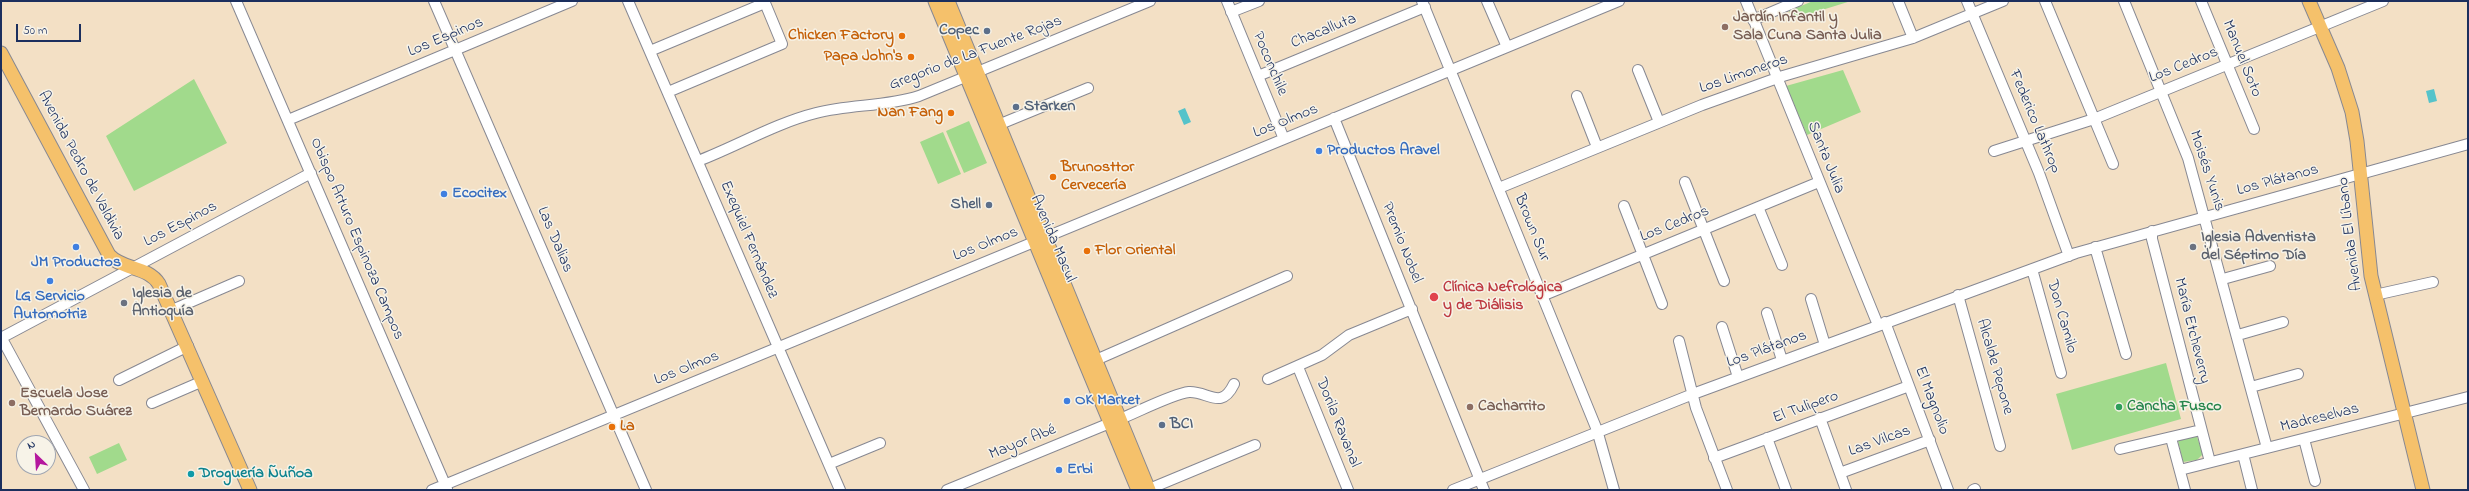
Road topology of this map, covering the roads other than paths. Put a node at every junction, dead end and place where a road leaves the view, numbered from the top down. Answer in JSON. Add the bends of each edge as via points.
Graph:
{"nodes":[{"id":1,"x":236,"y":1,"type":"edge"},
{"id":2,"x":434,"y":1,"type":"edge"},
{"id":3,"x":572,"y":1,"type":"edge"},
{"id":4,"x":628,"y":1,"type":"edge"},
{"id":5,"x":935,"y":1,"type":"edge"},
{"id":6,"x":948,"y":1,"type":"edge"},
{"id":7,"x":1150,"y":1,"type":"edge"},
{"id":8,"x":1227,"y":1,"type":"edge"},
{"id":9,"x":1259,"y":1,"type":"edge"},
{"id":10,"x":1487,"y":1,"type":"edge"},
{"id":11,"x":1619,"y":1,"type":"edge"},
{"id":12,"x":1746,"y":1,"type":"edge"},
{"id":13,"x":1798,"y":1,"type":"edge"},
{"id":14,"x":1898,"y":1,"type":"edge"},
{"id":15,"x":1967,"y":1,"type":"edge"},
{"id":16,"x":2002,"y":1,"type":"edge"},
{"id":17,"x":2045,"y":1,"type":"edge"},
{"id":18,"x":2124,"y":1,"type":"edge"},
{"id":19,"x":2201,"y":1,"type":"edge"},
{"id":20,"x":2309,"y":1,"type":"edge"},
{"id":21,"x":2383,"y":1,"type":"edge"},
{"id":22,"x":1423,"y":4,"type":"edge"},
{"id":23,"x":1231,"y":12,"type":"junction"},
{"id":24,"x":1972,"y":13,"type":"junction"},
{"id":25,"x":1754,"y":20,"type":"junction"},
{"id":26,"x":2320,"y":26,"type":"junction"},
{"id":27,"x":1913,"y":38,"type":"junction"},
{"id":28,"x":1507,"y":47,"type":"junction"},
{"id":29,"x":455,"y":50,"type":"junction"},
{"id":30,"x":650,"y":51,"type":"junction"},
{"id":31,"x":1,"y":53,"type":"edge"},
{"id":32,"x":2227,"y":64,"type":"junction"},
{"id":33,"x":1451,"y":70,"type":"junction"},
{"id":34,"x":1638,"y":70,"type":"dead end"},
{"id":35,"x":971,"y":74,"type":"junction"},
{"id":36,"x":1258,"y":76,"type":"junction"},
{"id":37,"x":1777,"y":78,"type":"junction"},
{"id":38,"x":1088,"y":88,"type":"dead end"},
{"id":39,"x":2161,"y":91,"type":"junction"},
{"id":40,"x":668,"y":92,"type":"junction"},
{"id":41,"x":1577,"y":96,"type":"dead end"},
{"id":42,"x":1334,"y":118,"type":"junction"},
{"id":43,"x":2094,"y":119,"type":"junction"},
{"id":44,"x":288,"y":120,"type":"junction"},
{"id":45,"x":1659,"y":122,"type":"junction"},
{"id":46,"x":998,"y":125,"type":"junction"},
{"id":47,"x":2254,"y":129,"type":"dead end"},
{"id":48,"x":1284,"y":139,"type":"junction"},
{"id":49,"x":2026,"y":142,"type":"junction"},
{"id":50,"x":2468,"y":144,"type":"edge"},
{"id":51,"x":1597,"y":147,"type":"junction"},
{"id":52,"x":1994,"y":151,"type":"dead end"},
{"id":53,"x":698,"y":161,"type":"junction"},
{"id":54,"x":2113,"y":164,"type":"dead end"},
{"id":55,"x":311,"y":173,"type":"junction"},
{"id":56,"x":2361,"y":174,"type":"junction"},
{"id":57,"x":1685,"y":182,"type":"dead end"},
{"id":58,"x":1819,"y":182,"type":"junction"},
{"id":59,"x":1499,"y":188,"type":"junction"},
{"id":60,"x":1624,"y":206,"type":"dead end"},
{"id":61,"x":1758,"y":207,"type":"junction"},
{"id":62,"x":2205,"y":217,"type":"junction"},
{"id":63,"x":1704,"y":229,"type":"junction"},
{"id":64,"x":2152,"y":231,"type":"junction"},
{"id":65,"x":1040,"y":240,"type":"junction"},
{"id":66,"x":2095,"y":247,"type":"junction"},
{"id":67,"x":1643,"y":254,"type":"junction"},
{"id":68,"x":2069,"y":256,"type":"junction"},
{"id":69,"x":1782,"y":265,"type":"dead end"},
{"id":70,"x":2270,"y":266,"type":"dead end"},
{"id":71,"x":134,"y":267,"type":"junction"},
{"id":72,"x":2032,"y":269,"type":"junction"},
{"id":73,"x":1287,"y":276,"type":"dead end"},
{"id":74,"x":2223,"y":278,"type":"junction"},
{"id":75,"x":1724,"y":280,"type":"dead end"},
{"id":76,"x":239,"y":281,"type":"dead end"},
{"id":77,"x":2433,"y":282,"type":"dead end"},
{"id":78,"x":1958,"y":295,"type":"junction"},
{"id":79,"x":2375,"y":295,"type":"junction"},
{"id":80,"x":1542,"y":296,"type":"junction"},
{"id":81,"x":1811,"y":299,"type":"dead end"},
{"id":82,"x":1662,"y":304,"type":"dead end"},
{"id":83,"x":1412,"y":309,"type":"junction"},
{"id":84,"x":172,"y":310,"type":"junction"},
{"id":85,"x":1767,"y":313,"type":"dead end"},
{"id":86,"x":2283,"y":322,"type":"dead end"},
{"id":87,"x":1881,"y":324,"type":"junction"},
{"id":88,"x":1722,"y":327,"type":"dead end"},
{"id":89,"x":2238,"y":336,"type":"junction"},
{"id":90,"x":1,"y":337,"type":"edge"},
{"id":91,"x":1678,"y":341,"type":"dead end"},
{"id":92,"x":1825,"y":345,"type":"junction"},
{"id":93,"x":188,"y":346,"type":"junction"},
{"id":94,"x":778,"y":347,"type":"junction"},
{"id":95,"x":2126,"y":354,"type":"dead end"},
{"id":96,"x":1782,"y":360,"type":"junction"},
{"id":97,"x":1090,"y":362,"type":"junction"},
{"id":98,"x":1298,"y":367,"type":"junction"},
{"id":99,"x":2061,"y":373,"type":"dead end"},
{"id":100,"x":2298,"y":374,"type":"dead end"},
{"id":101,"x":1738,"y":376,"type":"junction"},
{"id":102,"x":1268,"y":379,"type":"dead end"},
{"id":103,"x":119,"y":380,"type":"dead end"},
{"id":104,"x":203,"y":381,"type":"junction"},
{"id":105,"x":1234,"y":384,"type":"dead end"},
{"id":106,"x":1909,"y":386,"type":"junction"},
{"id":107,"x":2251,"y":387,"type":"junction"},
{"id":108,"x":1693,"y":394,"type":"junction"},
{"id":109,"x":2468,"y":397,"type":"edge"},
{"id":110,"x":152,"y":403,"type":"dead end"},
{"id":111,"x":2405,"y":413,"type":"junction"},
{"id":112,"x":614,"y":415,"type":"junction"},
{"id":113,"x":1820,"y":418,"type":"junction"},
{"id":114,"x":1115,"y":421,"type":"junction"},
{"id":115,"x":1597,"y":430,"type":"junction"},
{"id":116,"x":2201,"y":430,"type":"junction"},
{"id":117,"x":1767,"y":438,"type":"junction"},
{"id":118,"x":2171,"y":438,"type":"junction"},
{"id":119,"x":2304,"y":438,"type":"junction"},
{"id":120,"x":1930,"y":440,"type":"junction"},
{"id":121,"x":880,"y":443,"type":"dead end"},
{"id":122,"x":1255,"y":445,"type":"dead end"},
{"id":123,"x":2000,"y":446,"type":"dead end"},
{"id":124,"x":2268,"y":448,"type":"junction"},
{"id":125,"x":2120,"y":449,"type":"dead end"},
{"id":126,"x":2243,"y":454,"type":"junction"},
{"id":127,"x":1714,"y":458,"type":"junction"},
{"id":128,"x":2210,"y":462,"type":"junction"},
{"id":129,"x":829,"y":464,"type":"junction"},
{"id":130,"x":2180,"y":470,"type":"junction"},
{"id":131,"x":1840,"y":473,"type":"junction"},
{"id":132,"x":1480,"y":479,"type":"junction"},
{"id":133,"x":2315,"y":481,"type":"dead end"},
{"id":134,"x":446,"y":487,"type":"edge"},
{"id":135,"x":84,"y":490,"type":"edge"},
{"id":136,"x":250,"y":490,"type":"edge"},
{"id":137,"x":432,"y":490,"type":"edge"},
{"id":138,"x":646,"y":490,"type":"edge"},
{"id":139,"x":840,"y":490,"type":"edge"},
{"id":140,"x":947,"y":490,"type":"edge"},
{"id":141,"x":1145,"y":490,"type":"edge"},
{"id":142,"x":1348,"y":490,"type":"edge"},
{"id":143,"x":1453,"y":490,"type":"edge"},
{"id":144,"x":1484,"y":490,"type":"edge"},
{"id":145,"x":1614,"y":490,"type":"edge"},
{"id":146,"x":1727,"y":490,"type":"edge"},
{"id":147,"x":1786,"y":490,"type":"edge"},
{"id":148,"x":1846,"y":490,"type":"edge"},
{"id":149,"x":1948,"y":490,"type":"edge"},
{"id":150,"x":2185,"y":490,"type":"edge"},
{"id":151,"x":2252,"y":490,"type":"edge"},
{"id":152,"x":2424,"y":490,"type":"edge"}],
"edges":[{"from":1,"to":44,"type":"street","name":"Obispo Arturo Espinoza Campos"},
{"from":2,"to":29,"type":"street","name":"Las Dalias"},
{"from":3,"to":29,"type":"street","name":"Los Espinos"},
{"from":4,"to":30,"type":"street","name":"Exequiel Fernández"},
{"from":5,"to":35,"type":"main road","name":"Avenida Macul"},
{"from":6,"to":35,"type":"main road","name":"Avenida Macul"},
{"from":7,"to":35,"type":"street","name":"Gregorio de La Fuente Rojas"},
{"from":8,"to":23,"type":"street","name":"Poconchile"},
{"from":9,"to":23,"type":"street"},
{"from":10,"to":28,"type":"street"},
{"from":11,"to":28,"type":"street","name":"Los Olmos"},
{"from":12,"to":25,"type":"street","name":"Santa Julia"},
{"from":13,"to":25,"type":"street"},
{"from":14,"to":27,"type":"street"},
{"from":15,"to":24,"type":"street","name":"Federico Lathrop"},
{"from":16,"to":24,"type":"street","name":"Los Limoneros"},
{"from":17,"to":43,"type":"street"},
{"from":18,"to":39,"type":"street","name":"Moisés Yunis"},
{"from":19,"to":32,"type":"street","name":"Manuel Soto"},
{"from":20,"to":26,"type":"main road","name":"Avenida El Líbano"},
{"from":21,"to":26,"type":"street","name":"Los Cedros"},
{"from":22,"to":33,"type":"street","name":"Brown Sur"},
{"from":22,"to":36,"type":"street","name":"Chacalluta"},
{"from":23,"to":36,"type":"street","name":"Poconchile"},
{"from":24,"to":27,"type":"street","name":"Los Limoneros"},
{"from":24,"to":49,"type":"street","name":"Federico Lathrop"},
{"from":25,"to":37,"type":"street","name":"Santa Julia"},
{"from":26,"to":32,"type":"street","name":"Los Cedros"},
{"from":26,"to":56,"type":"main road","name":"Avenida El Líbano","via":[[2349,100]]},
{"from":27,"to":37,"type":"street","name":"Los Limoneros"},
{"from":28,"to":33,"type":"street","name":"Los Olmos"},
{"from":29,"to":44,"type":"street","name":"Los Espinos"},
{"from":29,"to":112,"type":"street","name":"Las Dalias"},
{"from":30,"to":40,"type":"street","name":"Exequiel Fernández"},
{"from":30,"to":40,"type":"street","via":[[765,3],[782,44]]},
{"from":31,"to":71,"type":"main road","name":"Avenida Pedro de Valdivia","via":[[109,255],[116,261]]},
{"from":32,"to":39,"type":"street","name":"Los Cedros"},
{"from":32,"to":47,"type":"street","name":"Manuel Soto"},
{"from":33,"to":42,"type":"street","name":"Los Olmos"},
{"from":33,"to":59,"type":"street","name":"Brown Sur"},
{"from":34,"to":45,"type":"street"},
{"from":35,"to":46,"type":"main road","name":"Avenida Macul"},
{"from":35,"to":53,"type":"street","name":"Gregorio de La Fuente Rojas","via":[[906,100],[810,114]]},
{"from":35,"to":65,"type":"main road","name":"Avenida Macul"},
{"from":36,"to":48,"type":"street","name":"Poconchile"},
{"from":37,"to":45,"type":"street","name":"Los Limoneros"},
{"from":37,"to":58,"type":"street","name":"Santa Julia"},
{"from":38,"to":46,"type":"street"},
{"from":39,"to":43,"type":"street","name":"Los Cedros"},
{"from":39,"to":62,"type":"street","name":"Moisés Yunis","via":[[2188,158]]},
{"from":40,"to":53,"type":"street","name":"Exequiel Fernández"},
{"from":41,"to":51,"type":"street"},
{"from":42,"to":48,"type":"street","name":"Los Olmos"},
{"from":42,"to":83,"type":"street","name":"Premio Nobel"},
{"from":43,"to":49,"type":"street","name":"Los Cedros"},
{"from":43,"to":54,"type":"street"},
{"from":44,"to":55,"type":"street","name":"Obispo Arturo Espinoza Campos"},
{"from":45,"to":51,"type":"street","name":"Los Limoneros"},
{"from":46,"to":65,"type":"main road","name":"Avenida Macul"},
{"from":48,"to":65,"type":"street","name":"Los Olmos"},
{"from":49,"to":52,"type":"street","name":"Los Cedros"},
{"from":49,"to":68,"type":"street","name":"Federico Lathrop"},
{"from":50,"to":56,"type":"street","name":"Los Plátanos"},
{"from":51,"to":59,"type":"street","name":"Los Limoneros"},
{"from":53,"to":94,"type":"street","name":"Exequiel Fernández"},
{"from":55,"to":71,"type":"street","name":"Los Espinos"},
{"from":55,"to":134,"type":"street","name":"Obispo Arturo Espinoza Campos"},
{"from":56,"to":62,"type":"street","name":"Los Plátanos"},
{"from":56,"to":79,"type":"main road","name":"Avenida El Líbano","via":[[2368,258]]},
{"from":57,"to":63,"type":"street"},
{"from":58,"to":61,"type":"street","name":"Los Cedros"},
{"from":58,"to":87,"type":"street","name":"Santa Julia"},
{"from":59,"to":80,"type":"street","name":"Brown Sur"},
{"from":60,"to":67,"type":"street"},
{"from":61,"to":63,"type":"street","name":"Los Cedros"},
{"from":61,"to":69,"type":"street"},
{"from":62,"to":64,"type":"street","name":"Los Plátanos"},
{"from":62,"to":74,"type":"street","name":"Moisés Yunis"},
{"from":63,"to":67,"type":"street","name":"Los Cedros"},
{"from":63,"to":75,"type":"street"},
{"from":64,"to":66,"type":"street","name":"Los Plátanos"},
{"from":64,"to":116,"type":"street","name":"María Etcheverry"},
{"from":65,"to":94,"type":"street","name":"Los Olmos"},
{"from":65,"to":97,"type":"main road","name":"Avenida Macul"},
{"from":66,"to":68,"type":"street","name":"Los Plátanos"},
{"from":66,"to":95,"type":"street"},
{"from":67,"to":80,"type":"street","name":"Los Cedros"},
{"from":67,"to":82,"type":"street"},
{"from":68,"to":72,"type":"street","name":"Los Plátanos"},
{"from":70,"to":74,"type":"street"},
{"from":71,"to":84,"type":"main road","name":"Avenida Pedro de Valdivia","via":[[156,279]]},
{"from":71,"to":90,"type":"street","name":"Los Espinos"},
{"from":72,"to":78,"type":"street","name":"Los Plátanos"},
{"from":72,"to":99,"type":"street","name":"Don Camilo"},
{"from":73,"to":97,"type":"street"},
{"from":74,"to":89,"type":"street","name":"Moisés Yunis"},
{"from":76,"to":84,"type":"street"},
{"from":77,"to":79,"type":"street"},
{"from":78,"to":87,"type":"street","name":"Los Plátanos"},
{"from":78,"to":123,"type":"street","name":"Alcalde Pepone"},
{"from":79,"to":111,"type":"main road","name":"Avenida El Líbano"},
{"from":80,"to":115,"type":"street","name":"Brown Sur"},
{"from":81,"to":92,"type":"street"},
{"from":83,"to":98,"type":"street","via":[[1349,335],[1322,355]]},
{"from":83,"to":132,"type":"street","name":"Premio Nobel"},
{"from":84,"to":93,"type":"main road","name":"Avenida Pedro de Valdivia"},
{"from":85,"to":96,"type":"street"},
{"from":86,"to":89,"type":"street"},
{"from":87,"to":92,"type":"street","name":"Los Plátanos"},
{"from":87,"to":106,"type":"street","name":"El Magnolio"},
{"from":88,"to":101,"type":"street"},
{"from":89,"to":107,"type":"street","name":"Moisés Yunis"},
{"from":90,"to":135,"type":"street"},
{"from":91,"to":108,"type":"street"},
{"from":92,"to":96,"type":"street","name":"Los Plátanos"},
{"from":93,"to":103,"type":"street"},
{"from":93,"to":104,"type":"main road","name":"Avenida Pedro de Valdivia"},
{"from":94,"to":112,"type":"street","name":"Los Olmos"},
{"from":94,"to":129,"type":"street","name":"Exequiel Fernández"},
{"from":96,"to":101,"type":"street","name":"Los Plátanos"},
{"from":97,"to":114,"type":"main road","name":"Avenida Macul"},
{"from":98,"to":102,"type":"street"},
{"from":98,"to":142,"type":"street","name":"Dorila Ravanal"},
{"from":100,"to":107,"type":"street"},
{"from":101,"to":108,"type":"street","name":"Los Plátanos"},
{"from":104,"to":110,"type":"street"},
{"from":104,"to":136,"type":"main road","name":"Avenida Pedro de Valdivia"},
{"from":105,"to":114,"type":"street","name":"Mayor Abé","via":[[1230,392],[1224,396],[1209,398],[1190,392]]},
{"from":106,"to":113,"type":"street","name":"El Tulipero"},
{"from":106,"to":120,"type":"street","name":"El Magnolio"},
{"from":107,"to":124,"type":"street","name":"Moisés Yunis"},
{"from":108,"to":115,"type":"street","name":"Los Plátanos"},
{"from":108,"to":127,"type":"street"},
{"from":109,"to":111,"type":"street","name":"Madreselvas"},
{"from":111,"to":119,"type":"street","name":"Madreselvas"},
{"from":111,"to":152,"type":"main road","name":"Avenida El Líbano"},
{"from":112,"to":134,"type":"street","name":"Los Olmos"},
{"from":112,"to":138,"type":"street","name":"Las Dalias"},
{"from":113,"to":117,"type":"street","name":"El Tulipero"},
{"from":113,"to":131,"type":"street"},
{"from":114,"to":140,"type":"street","name":"Mayor Abé"},
{"from":114,"to":141,"type":"main road","name":"Avenida Macul"},
{"from":115,"to":132,"type":"street","name":"Los Plátanos"},
{"from":115,"to":145,"type":"street","name":"Brown Sur"},
{"from":116,"to":118,"type":"street"},
{"from":116,"to":128,"type":"street","name":"María Etcheverry"},
{"from":117,"to":127,"type":"street","name":"El Tulipero"},
{"from":117,"to":147,"type":"street"},
{"from":118,"to":125,"type":"street"},
{"from":118,"to":130,"type":"street"},
{"from":119,"to":124,"type":"street","name":"Madreselvas"},
{"from":119,"to":133,"type":"street"},
{"from":120,"to":131,"type":"street","name":"Las Vilcas"},
{"from":120,"to":149,"type":"street","name":"El Magnolio"},
{"from":121,"to":129,"type":"street"},
{"from":122,"to":141,"type":"street"},
{"from":124,"to":126,"type":"street","name":"Madreselvas"},
{"from":126,"to":128,"type":"street","name":"Madreselvas"},
{"from":126,"to":151,"type":"street"},
{"from":127,"to":146,"type":"street"},
{"from":128,"to":130,"type":"street","name":"Madreselvas"},
{"from":129,"to":139,"type":"street","name":"Exequiel Fernández"},
{"from":130,"to":150,"type":"street"},
{"from":131,"to":148,"type":"street"},
{"from":132,"to":143,"type":"street","name":"Los Plátanos"},
{"from":132,"to":144,"type":"street","name":"Premio Nobel"},
{"from":134,"to":137,"type":"street","name":"Los Olmos"}]}
